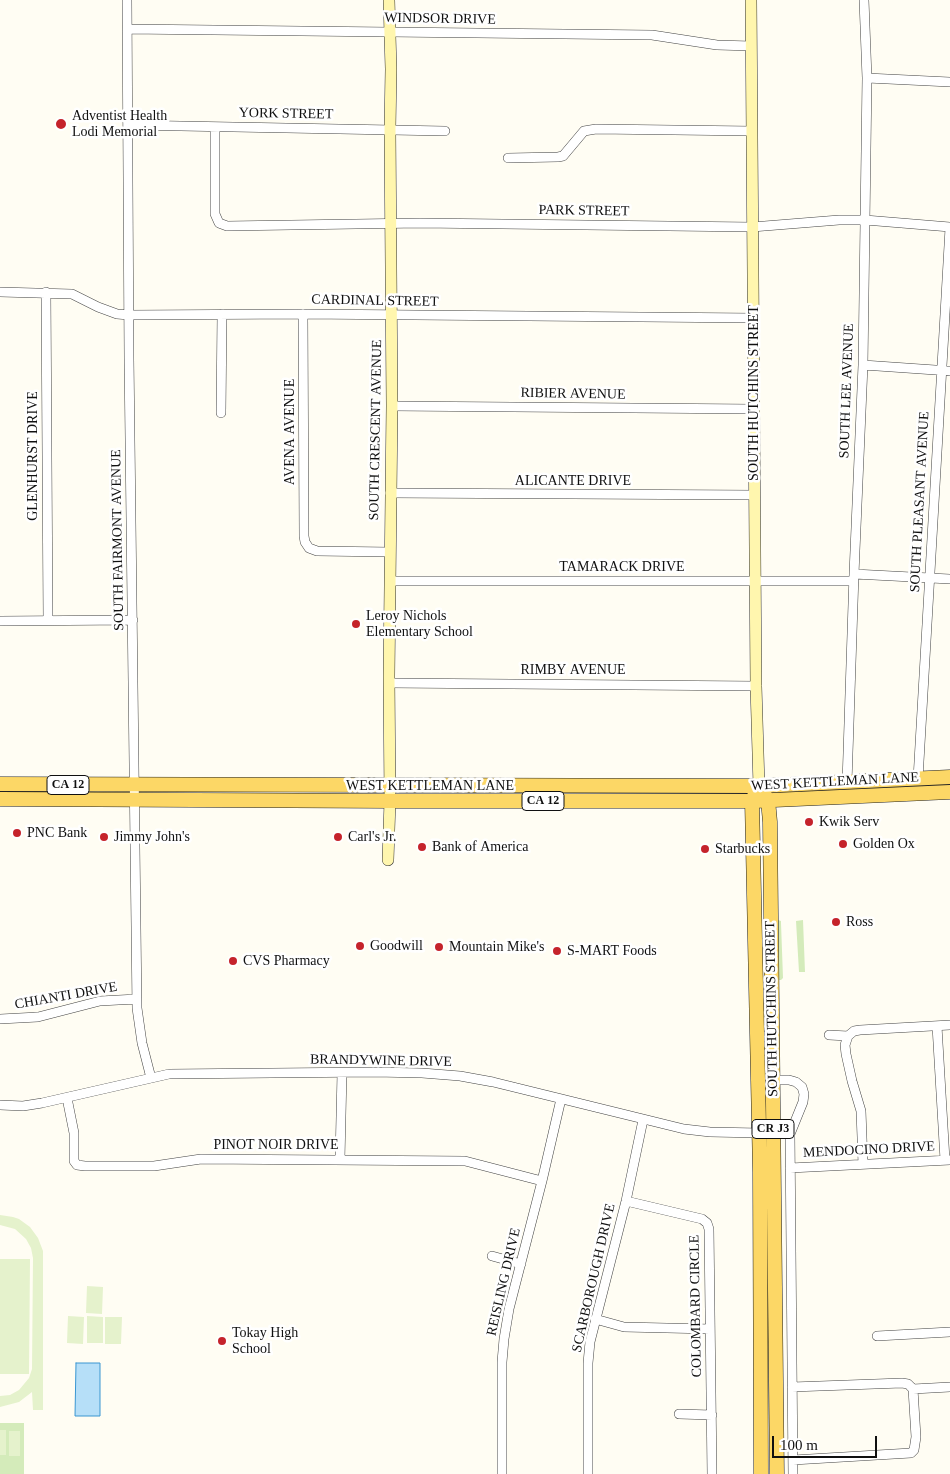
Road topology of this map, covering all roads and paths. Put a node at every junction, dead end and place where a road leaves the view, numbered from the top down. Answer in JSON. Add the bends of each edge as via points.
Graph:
{"nodes":[{"id":1,"x":127,"y":0,"type":"edge"},
{"id":2,"x":390,"y":0,"type":"edge"},
{"id":3,"x":751,"y":0,"type":"edge"},
{"id":4,"x":864,"y":0,"type":"edge"},
{"id":5,"x":128,"y":29,"type":"junction"},
{"id":6,"x":390,"y":32,"type":"junction"},
{"id":7,"x":751,"y":46,"type":"junction"},
{"id":8,"x":867,"y":78,"type":"junction"},
{"id":9,"x":950,"y":82,"type":"edge"},
{"id":10,"x":128,"y":125,"type":"junction"},
{"id":11,"x":215,"y":127,"type":"junction"},
{"id":12,"x":390,"y":129,"type":"junction"},
{"id":13,"x":444,"y":130,"type":"dead end"},
{"id":14,"x":752,"y":131,"type":"junction"},
{"id":15,"x":508,"y":158,"type":"dead end"},
{"id":16,"x":865,"y":220,"type":"junction"},
{"id":17,"x":392,"y":223,"type":"junction"},
{"id":18,"x":752,"y":227,"type":"junction"},
{"id":19,"x":950,"y":227,"type":"edge"},
{"id":20,"x":0,"y":292,"type":"edge"},
{"id":21,"x":46,"y":292,"type":"junction"},
{"id":22,"x":222,"y":314,"type":"junction"},
{"id":23,"x":304,"y":314,"type":"junction"},
{"id":24,"x":129,"y":315,"type":"junction"},
{"id":25,"x":392,"y":316,"type":"junction"},
{"id":26,"x":754,"y":318,"type":"junction"},
{"id":27,"x":863,"y":366,"type":"junction"},
{"id":28,"x":946,"y":371,"type":"edge"},
{"id":29,"x":392,"y":406,"type":"junction"},
{"id":30,"x":754,"y":409,"type":"junction"},
{"id":31,"x":221,"y":414,"type":"dead end"},
{"id":32,"x":390,"y":493,"type":"junction"},
{"id":33,"x":755,"y":495,"type":"junction"},
{"id":34,"x":390,"y":552,"type":"junction"},
{"id":35,"x":854,"y":577,"type":"junction"},
{"id":36,"x":929,"y":577,"type":"junction"},
{"id":37,"x":950,"y":579,"type":"edge"},
{"id":38,"x":390,"y":581,"type":"junction"},
{"id":39,"x":756,"y":581,"type":"junction"},
{"id":40,"x":48,"y":620,"type":"junction"},
{"id":41,"x":133,"y":620,"type":"junction"},
{"id":42,"x":0,"y":621,"type":"edge"},
{"id":43,"x":389,"y":683,"type":"junction"},
{"id":44,"x":756,"y":686,"type":"junction"},
{"id":45,"x":950,"y":776,"type":"edge"},
{"id":46,"x":918,"y":779,"type":"junction"},
{"id":47,"x":847,"y":782,"type":"junction"},
{"id":48,"x":0,"y":784,"type":"edge"},
{"id":49,"x":135,"y":785,"type":"junction"},
{"id":50,"x":389,"y":786,"type":"junction"},
{"id":51,"x":615,"y":786,"type":"junction"},
{"id":52,"x":759,"y":786,"type":"junction"},
{"id":53,"x":950,"y":792,"type":"edge"},
{"id":54,"x":0,"y":799,"type":"edge"},
{"id":55,"x":135,"y":800,"type":"junction"},
{"id":56,"x":768,"y":800,"type":"junction"},
{"id":57,"x":390,"y":801,"type":"junction"},
{"id":58,"x":587,"y":801,"type":"junction"},
{"id":59,"x":752,"y":801,"type":"junction"},
{"id":60,"x":388,"y":860,"type":"dead end"},
{"id":61,"x":755,"y":920,"type":"junction"},
{"id":62,"x":772,"y":945,"type":"junction"},
{"id":63,"x":137,"y":999,"type":"junction"},
{"id":64,"x":0,"y":1019,"type":"edge"},
{"id":65,"x":950,"y":1025,"type":"edge"},
{"id":66,"x":937,"y":1026,"type":"junction"},
{"id":67,"x":829,"y":1035,"type":"dead end"},
{"id":68,"x":848,"y":1036,"type":"junction"},
{"id":69,"x":342,"y":1073,"type":"junction"},
{"id":70,"x":151,"y":1078,"type":"junction"},
{"id":71,"x":773,"y":1080,"type":"junction"},
{"id":72,"x":67,"y":1098,"type":"junction"},
{"id":73,"x":561,"y":1099,"type":"junction"},
{"id":74,"x":0,"y":1106,"type":"edge"},
{"id":75,"x":643,"y":1120,"type":"junction"},
{"id":76,"x":759,"y":1134,"type":"junction"},
{"id":77,"x":340,"y":1159,"type":"junction"},
{"id":78,"x":947,"y":1160,"type":"edge"},
{"id":79,"x":863,"y":1164,"type":"junction"},
{"id":80,"x":790,"y":1168,"type":"junction"},
{"id":81,"x":542,"y":1181,"type":"junction"},
{"id":82,"x":626,"y":1201,"type":"junction"},
{"id":83,"x":492,"y":1256,"type":"dead end"},
{"id":84,"x":521,"y":1264,"type":"junction"},
{"id":85,"x":595,"y":1319,"type":"junction"},
{"id":86,"x":710,"y":1329,"type":"junction"},
{"id":87,"x":950,"y":1332,"type":"edge"},
{"id":88,"x":877,"y":1336,"type":"dead end"},
{"id":89,"x":792,"y":1387,"type":"junction"},
{"id":90,"x":950,"y":1387,"type":"edge"},
{"id":91,"x":913,"y":1389,"type":"junction"},
{"id":92,"x":679,"y":1414,"type":"dead end"},
{"id":93,"x":712,"y":1415,"type":"junction"},
{"id":94,"x":793,"y":1460,"type":"junction"},
{"id":95,"x":502,"y":1474,"type":"edge"},
{"id":96,"x":588,"y":1474,"type":"edge"},
{"id":97,"x":712,"y":1474,"type":"edge"},
{"id":98,"x":761,"y":1474,"type":"edge"},
{"id":99,"x":777,"y":1474,"type":"edge"},
{"id":100,"x":794,"y":1474,"type":"edge"}],
"edges":[{"from":1,"to":5,"type":"street","name":"SOUTH FAIRMONT AVENUE"},
{"from":2,"to":6,"type":"street","name":"SOUTH CRESCENT AVENUE"},
{"from":3,"to":7,"type":"street","name":"SOUTH HUTCHINS STREET"},
{"from":4,"to":8,"type":"street","name":"SOUTH LEE AVENUE"},
{"from":5,"to":6,"type":"street","name":"WINDSOR DRIVE"},
{"from":5,"to":10,"type":"street","name":"SOUTH FAIRMONT AVENUE"},
{"from":6,"to":7,"type":"street","name":"WINDSOR DRIVE","via":[[652,35],[717,45]]},
{"from":6,"to":12,"type":"street","name":"SOUTH CRESCENT AVENUE"},
{"from":7,"to":14,"type":"street","name":"SOUTH HUTCHINS STREET"},
{"from":8,"to":9,"type":"street"},
{"from":8,"to":16,"type":"street","name":"SOUTH LEE AVENUE"},
{"from":10,"to":11,"type":"street","name":"YORK STREET"},
{"from":10,"to":24,"type":"street","name":"SOUTH FAIRMONT AVENUE"},
{"from":11,"to":12,"type":"street","name":"YORK STREET"},
{"from":11,"to":17,"type":"street","name":"PARK STREET","via":[[215,214],[219,223],[227,226]]},
{"from":12,"to":13,"type":"street","name":"YORK STREET"},
{"from":12,"to":17,"type":"street","name":"SOUTH CRESCENT AVENUE"},
{"from":14,"to":15,"type":"street","via":[[584,131],[563,156]]},
{"from":14,"to":18,"type":"street","name":"SOUTH HUTCHINS STREET"},
{"from":16,"to":18,"type":"street","name":"PARK STREET"},
{"from":16,"to":19,"type":"street","name":"PARK STREET"},
{"from":16,"to":27,"type":"street","name":"SOUTH LEE AVENUE"},
{"from":17,"to":18,"type":"street","name":"PARK STREET"},
{"from":17,"to":25,"type":"street","name":"SOUTH CRESCENT AVENUE"},
{"from":18,"to":26,"type":"street","name":"SOUTH HUTCHINS STREET"},
{"from":19,"to":28,"type":"street","name":"SOUTH PLEASANT AVENUE"},
{"from":20,"to":21,"type":"street","name":"CARDINAL STREET"},
{"from":21,"to":24,"type":"street","name":"CARDINAL STREET","via":[[72,294],[117,314]]},
{"from":21,"to":40,"type":"street","name":"GLENHURST DRIVE"},
{"from":22,"to":23,"type":"street","name":"CARDINAL STREET"},
{"from":22,"to":24,"type":"street","name":"CARDINAL STREET"},
{"from":22,"to":31,"type":"street"},
{"from":23,"to":25,"type":"street","name":"CARDINAL STREET"},
{"from":23,"to":34,"type":"street","name":"AVENA AVENUE","via":[[304,536],[309,548],[317,551]]},
{"from":24,"to":41,"type":"street","name":"SOUTH FAIRMONT AVENUE"},
{"from":25,"to":26,"type":"street","name":"CARDINAL STREET"},
{"from":25,"to":29,"type":"street","name":"SOUTH CRESCENT AVENUE"},
{"from":26,"to":30,"type":"street","name":"SOUTH HUTCHINS STREET"},
{"from":27,"to":28,"type":"street"},
{"from":27,"to":35,"type":"street","name":"SOUTH LEE AVENUE"},
{"from":28,"to":36,"type":"street","name":"SOUTH PLEASANT AVENUE"},
{"from":29,"to":30,"type":"street","name":"RIBIER AVENUE"},
{"from":29,"to":32,"type":"street","name":"SOUTH CRESCENT AVENUE"},
{"from":30,"to":33,"type":"street","name":"SOUTH HUTCHINS STREET"},
{"from":32,"to":33,"type":"street","name":"ALICANTE DRIVE"},
{"from":32,"to":34,"type":"street","name":"SOUTH CRESCENT AVENUE"},
{"from":33,"to":39,"type":"street","name":"SOUTH HUTCHINS STREET"},
{"from":34,"to":38,"type":"street","name":"SOUTH CRESCENT AVENUE"},
{"from":35,"to":36,"type":"street","name":"TAMARACK DRIVE"},
{"from":35,"to":39,"type":"street","name":"TAMARACK DRIVE"},
{"from":35,"to":47,"type":"street","name":"SOUTH LEE AVENUE"},
{"from":36,"to":37,"type":"street","name":"TAMARACK DRIVE"},
{"from":36,"to":46,"type":"street","name":"SOUTH PLEASANT AVENUE"},
{"from":38,"to":39,"type":"street","name":"TAMARACK DRIVE"},
{"from":38,"to":43,"type":"street","name":"SOUTH CRESCENT AVENUE"},
{"from":39,"to":44,"type":"street","name":"SOUTH HUTCHINS STREET"},
{"from":40,"to":41,"type":"street"},
{"from":40,"to":42,"type":"street"},
{"from":41,"to":49,"type":"street","name":"SOUTH FAIRMONT AVENUE"},
{"from":43,"to":44,"type":"street","name":"RIMBY AVENUE"},
{"from":43,"to":50,"type":"street","name":"SOUTH CRESCENT AVENUE"},
{"from":44,"to":52,"type":"street","name":"SOUTH HUTCHINS STREET"},
{"from":45,"to":46,"type":"main road","name":"WEST KETTLEMAN LANE","number":"CA 12"},
{"from":46,"to":47,"type":"main road","name":"WEST KETTLEMAN LANE","number":"CA 12"},
{"from":47,"to":52,"type":"main road","name":"WEST KETTLEMAN LANE","number":"CA 12"},
{"from":48,"to":49,"type":"main road","name":"WEST KETTLEMAN LANE","number":"CA 12"},
{"from":49,"to":50,"type":"main road","name":"WEST KETTLEMAN LANE","number":"CA 12"},
{"from":49,"to":55,"type":"street","name":"SOUTH FAIRMONT AVENUE"},
{"from":50,"to":51,"type":"main road","name":"WEST KETTLEMAN LANE","number":"CA 12"},
{"from":50,"to":57,"type":"street","name":"SOUTH CRESCENT AVENUE"},
{"from":51,"to":52,"type":"main road","name":"WEST KETTLEMAN LANE","number":"CA 12"},
{"from":51,"to":58,"type":"main road"},
{"from":52,"to":56,"type":"main road","name":"SOUTH HUTCHINS STREET","number":"CR J3"},
{"from":52,"to":59,"type":"main road","name":"SOUTH HUTCHINS STREET","number":"CR J3"},
{"from":53,"to":56,"type":"main road","name":"WEST KETTLEMAN LANE","number":"CA 12"},
{"from":54,"to":55,"type":"main road","name":"WEST KETTLEMAN LANE","number":"CA 12"},
{"from":55,"to":57,"type":"main road","name":"WEST KETTLEMAN LANE","number":"CA 12"},
{"from":55,"to":63,"type":"street","name":"SOUTH FAIRMONT AVENUE"},
{"from":56,"to":59,"type":"main road","name":"WEST KETTLEMAN LANE","number":"CA 12"},
{"from":56,"to":62,"type":"main road","name":"SOUTH HUTCHINS STREET","number":"CR J3"},
{"from":57,"to":58,"type":"main road","name":"WEST KETTLEMAN LANE","number":"CA 12"},
{"from":57,"to":60,"type":"street","name":"SOUTH CRESCENT AVENUE"},
{"from":58,"to":59,"type":"main road","name":"WEST KETTLEMAN LANE","number":"CA 12"},
{"from":59,"to":61,"type":"main road","name":"SOUTH HUTCHINS STREET","number":"CR J3"},
{"from":61,"to":62,"type":"main road","via":[[766,930]]},
{"from":61,"to":76,"type":"main road","name":"SOUTH HUTCHINS STREET","number":"CR J3"},
{"from":62,"to":71,"type":"main road","name":"SOUTH HUTCHINS STREET","number":"CR J3"},
{"from":63,"to":64,"type":"street","name":"CHIANTI DRIVE","via":[[100,1001],[38,1016]]},
{"from":63,"to":70,"type":"street","name":"SOUTH FAIRMONT AVENUE","via":[[142,1043]]},
{"from":65,"to":66,"type":"street"},
{"from":66,"to":68,"type":"street","via":[[860,1030]]},
{"from":66,"to":78,"type":"street"},
{"from":67,"to":68,"type":"street"},
{"from":68,"to":79,"type":"street","via":[[846,1054],[861,1111]]},
{"from":69,"to":70,"type":"street","name":"BRANDYWINE DRIVE","via":[[169,1074]]},
{"from":69,"to":73,"type":"street","name":"BRANDYWINE DRIVE","via":[[460,1076]]},
{"from":69,"to":77,"type":"street"},
{"from":70,"to":72,"type":"street","name":"BRANDYWINE DRIVE"},
{"from":71,"to":80,"type":"street","via":[[796,1082],[804,1094],[790,1134]]},
{"from":71,"to":99,"type":"main road","name":"SOUTH HUTCHINS STREET","number":"CR J3"},
{"from":72,"to":74,"type":"street","name":"BRANDYWINE DRIVE","via":[[23,1106]]},
{"from":72,"to":77,"type":"street","name":"PINOT NOIR DRIVE","via":[[76,1165],[154,1166],[201,1158]]},
{"from":73,"to":75,"type":"street","name":"BRANDYWINE DRIVE"},
{"from":73,"to":81,"type":"street","name":"REISLING DRIVE"},
{"from":75,"to":76,"type":"street","name":"BRANDYWINE DRIVE","via":[[684,1129]]},
{"from":75,"to":82,"type":"street","name":"SCARBOROUGH DRIVE"},
{"from":76,"to":98,"type":"main road","name":"SOUTH HUTCHINS STREET","number":"CR J3"},
{"from":77,"to":81,"type":"street","name":"PINOT NOIR DRIVE","via":[[465,1161]]},
{"from":78,"to":79,"type":"street","name":"MENDOCINO DRIVE"},
{"from":79,"to":80,"type":"street","name":"MENDOCINO DRIVE"},
{"from":80,"to":89,"type":"street"},
{"from":81,"to":84,"type":"street","name":"REISLING DRIVE"},
{"from":82,"to":85,"type":"street","name":"SCARBOROUGH DRIVE"},
{"from":82,"to":86,"type":"street","name":"COLOMBARD CIRCLE","via":[[707,1223]]},
{"from":83,"to":84,"type":"street"},
{"from":84,"to":95,"type":"street","name":"REISLING DRIVE","via":[[504,1339]]},
{"from":85,"to":86,"type":"street","via":[[624,1327]]},
{"from":85,"to":96,"type":"street","name":"SCARBOROUGH DRIVE","via":[[588,1363]]},
{"from":86,"to":93,"type":"street","name":"COLOMBARD CIRCLE"},
{"from":87,"to":88,"type":"street"},
{"from":89,"to":91,"type":"street","via":[[902,1383]]},
{"from":89,"to":94,"type":"street"},
{"from":90,"to":91,"type":"street"},
{"from":91,"to":94,"type":"street","via":[[916,1437],[911,1453]]},
{"from":92,"to":93,"type":"street"},
{"from":93,"to":97,"type":"street","name":"COLOMBARD CIRCLE"},
{"from":94,"to":100,"type":"street"}]}
